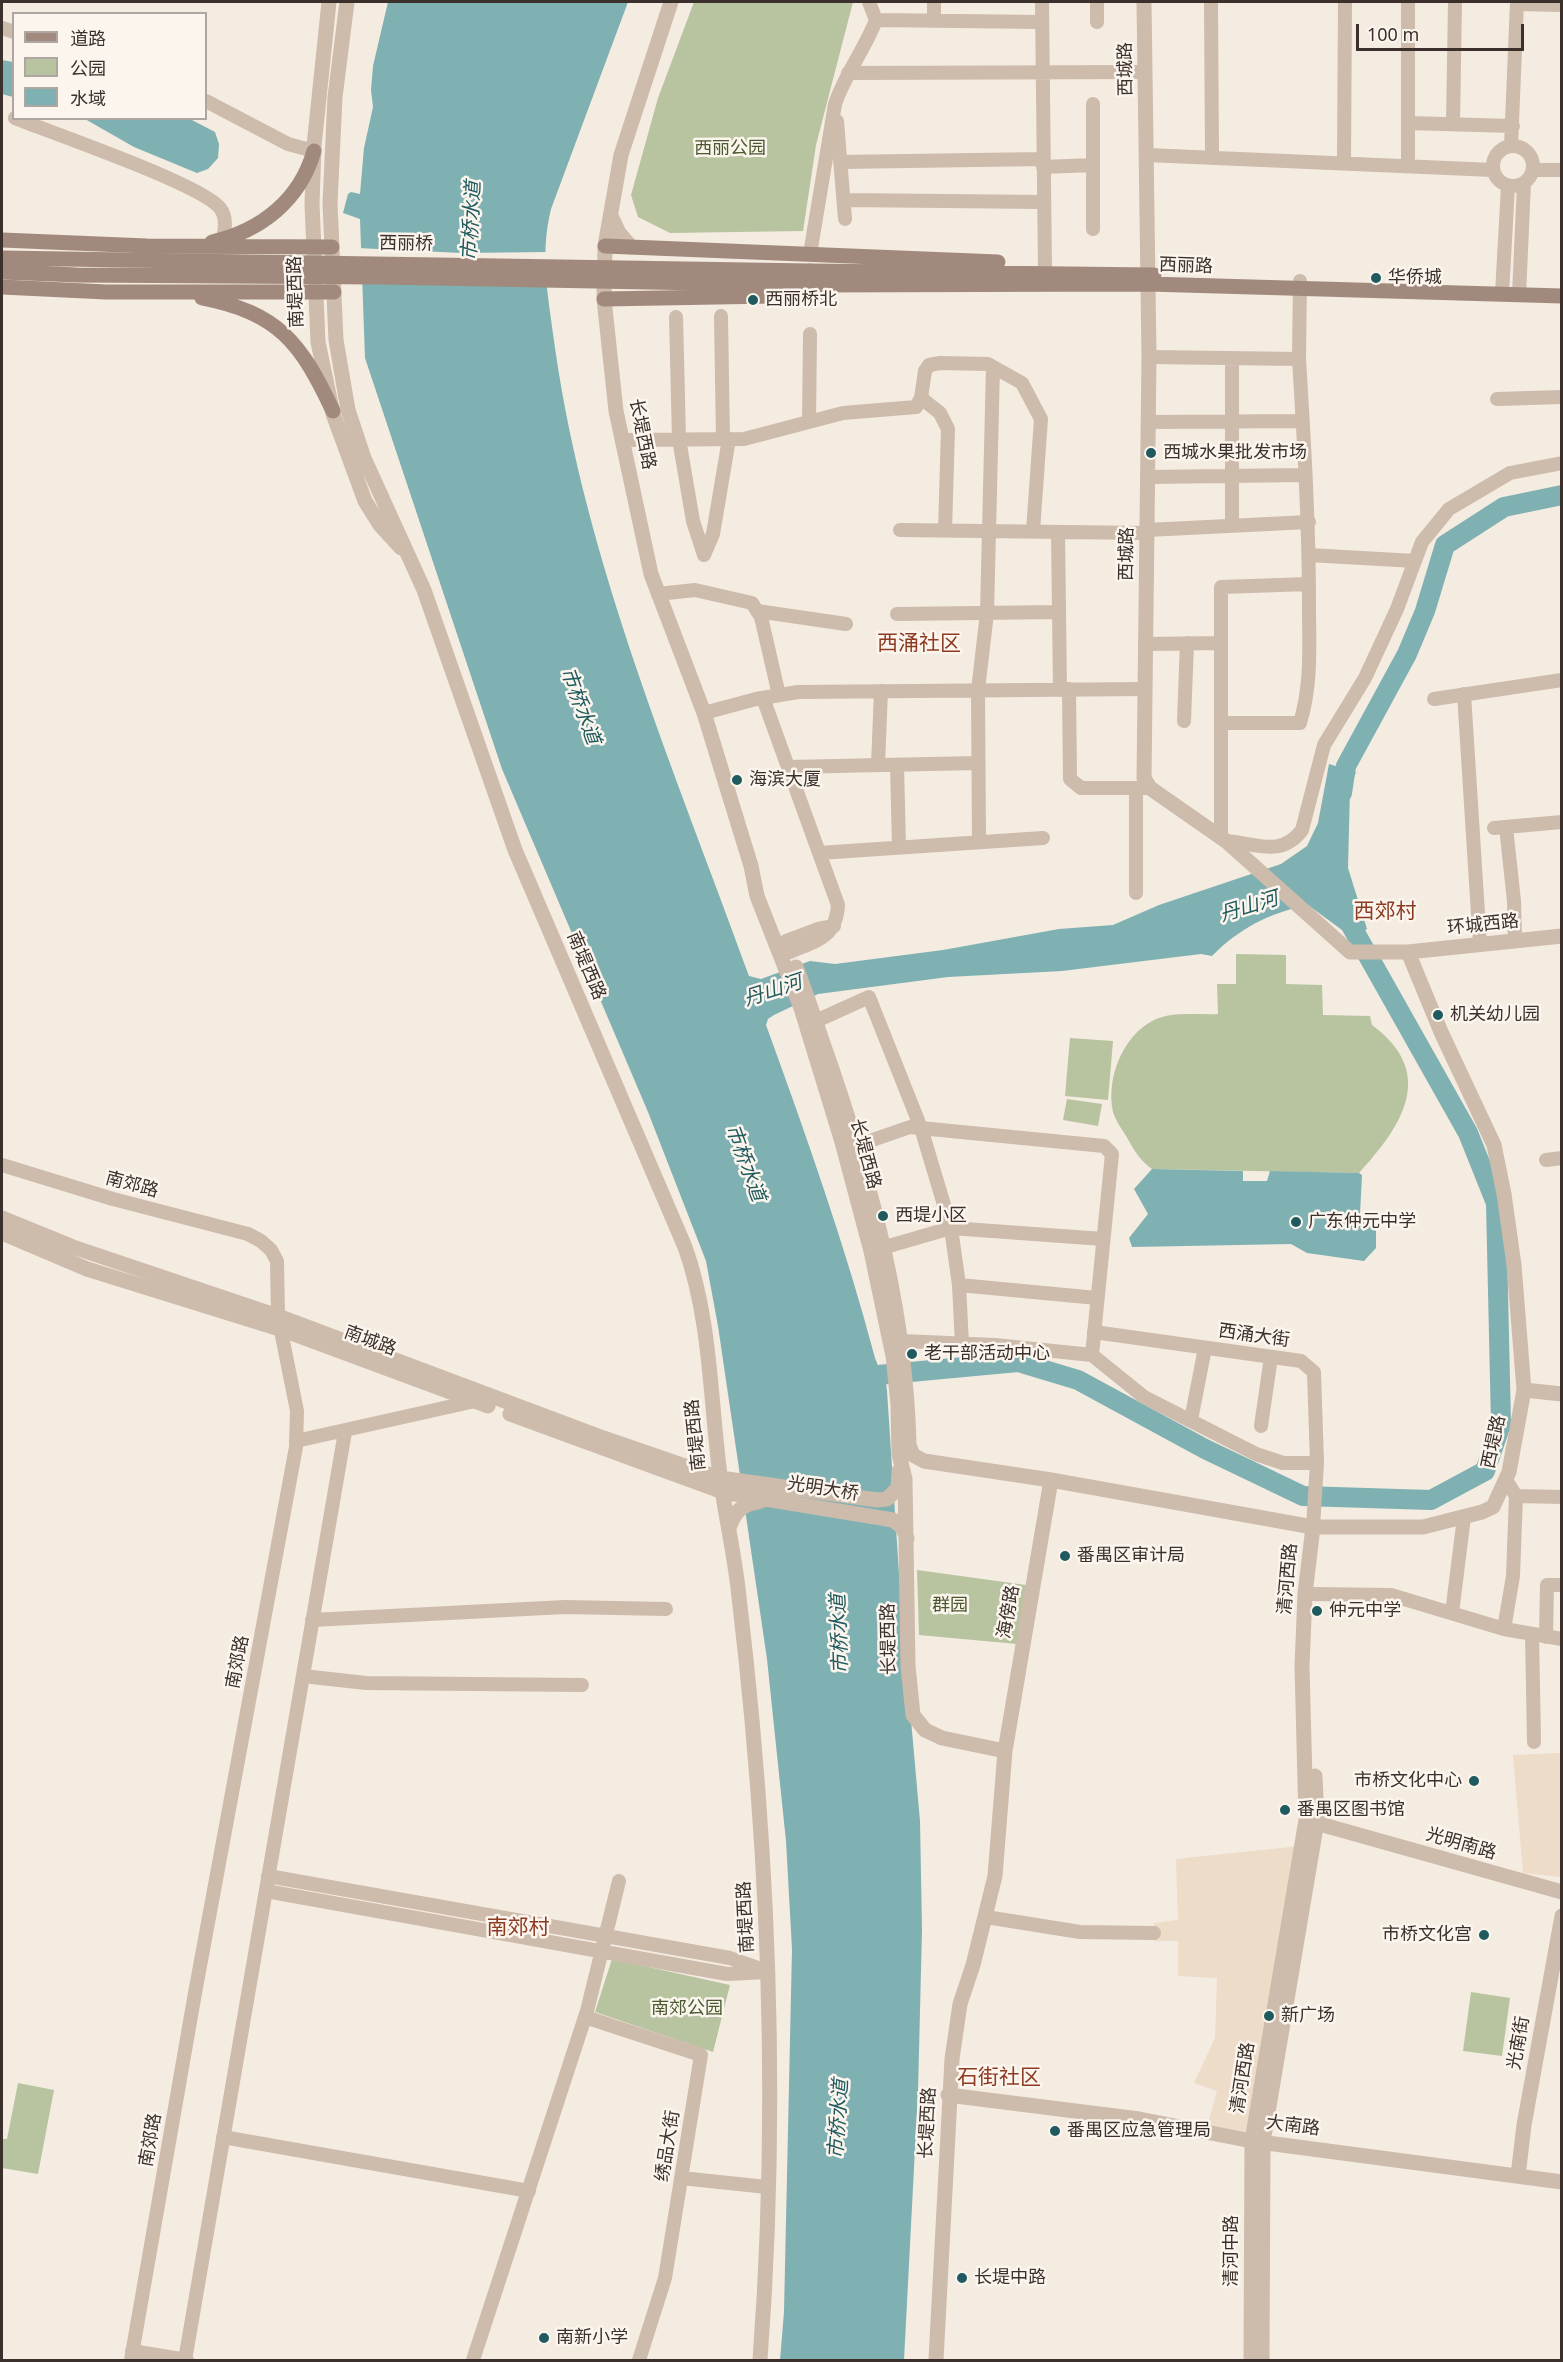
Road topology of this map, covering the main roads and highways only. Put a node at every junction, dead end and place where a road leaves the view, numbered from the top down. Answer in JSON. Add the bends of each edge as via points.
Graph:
{"nodes":[{"id":1,"x":314,"y":151,"type":"road end"},
{"id":2,"x":2,"y":240,"type":"edge"},
{"id":3,"x":605,"y":246,"type":"road end"},
{"id":4,"x":191,"y":247,"type":"junction"},
{"id":5,"x":332,"y":247,"type":"road end"},
{"id":6,"x":2,"y":258,"type":"edge"},
{"id":7,"x":2,"y":272,"type":"edge"},
{"id":8,"x":1041,"y":276,"type":"junction"},
{"id":9,"x":809,"y":278,"type":"junction"},
{"id":10,"x":1562,"y":286,"type":"edge"},
{"id":11,"x":5,"y":288,"type":"edge"},
{"id":12,"x":1519,"y":290,"type":"junction"},
{"id":13,"x":167,"y":292,"type":"junction"},
{"id":14,"x":334,"y":292,"type":"road end"},
{"id":15,"x":1562,"y":296,"type":"edge"},
{"id":16,"x":604,"y":299,"type":"road end"},
{"id":17,"x":333,"y":411,"type":"road end"}],
"edges":[{"from":1,"to":4,"type":"main road","via":[[301,182],[277,212],[224,239]]},
{"from":2,"to":4,"type":"main road"},
{"from":3,"to":8,"type":"main road","via":[[999,262]]},
{"from":4,"to":5,"type":"main road"},
{"from":6,"to":9,"type":"main road","name":"西丽桥","bridge":true},
{"from":7,"to":9,"type":"main road","name":"西丽桥","bridge":true},
{"from":8,"to":9,"type":"main road","name":"西丽路"},
{"from":8,"to":12,"type":"main road","name":"西丽路"},
{"from":8,"to":16,"type":"main road","via":[[1001,291]]},
{"from":10,"to":12,"type":"main road","name":"西丽路"},
{"from":11,"to":13,"type":"main road"},
{"from":12,"to":15,"type":"main road","name":"西丽路"},
{"from":13,"to":14,"type":"main road"},
{"from":13,"to":17,"type":"main road","via":[[243,309],[279,329],[305,356]]}]}
